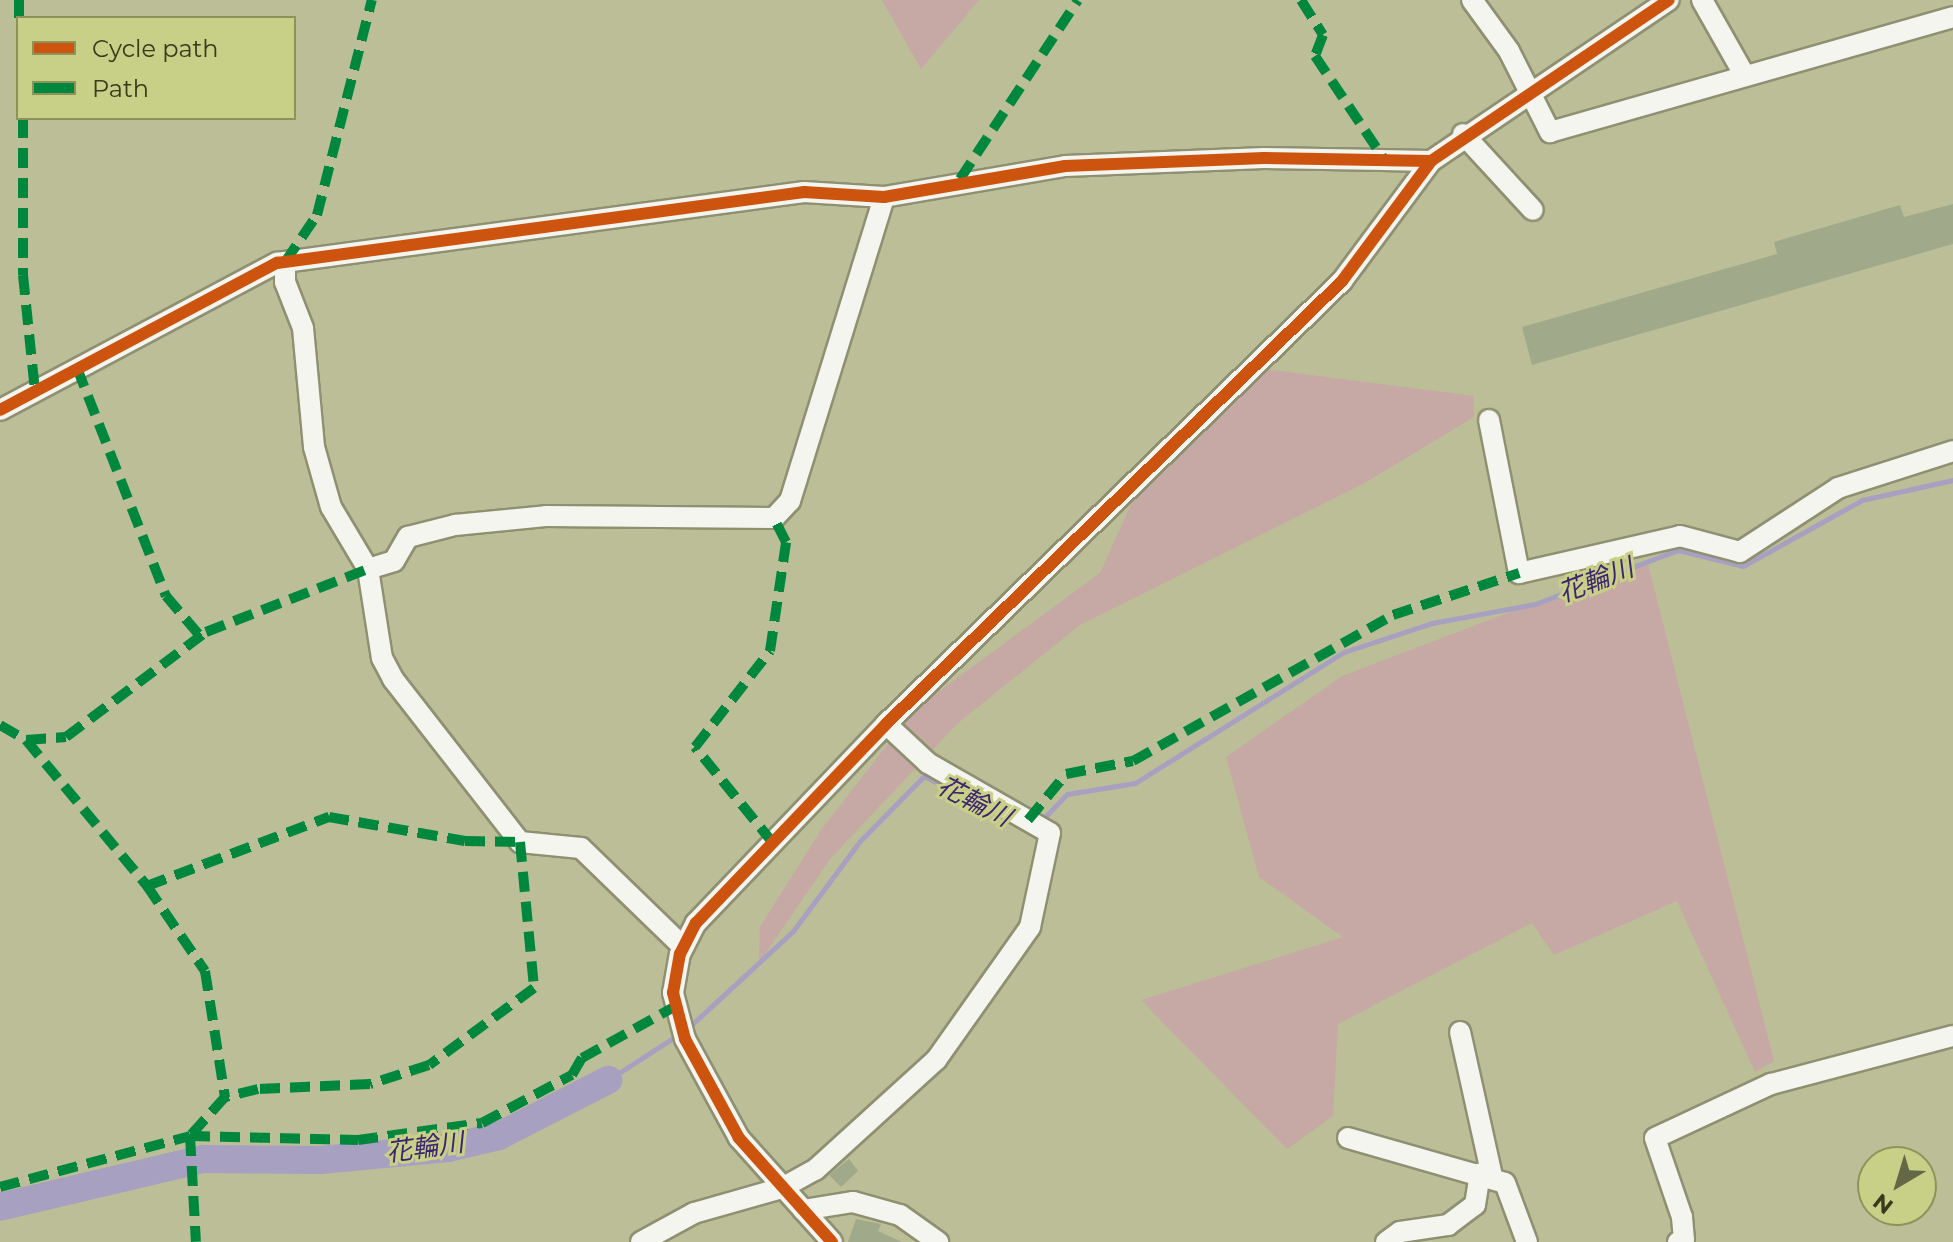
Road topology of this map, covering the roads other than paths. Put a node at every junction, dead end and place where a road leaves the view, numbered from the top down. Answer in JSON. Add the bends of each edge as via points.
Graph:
{"nodes":[{"id":1,"x":1472,"y":0,"type":"edge"},
{"id":2,"x":1669,"y":0,"type":"edge"},
{"id":3,"x":1702,"y":0,"type":"edge"},
{"id":4,"x":1953,"y":17,"type":"edge"},
{"id":5,"x":1745,"y":76,"type":"junction"},
{"id":6,"x":1527,"y":93,"type":"junction"},
{"id":7,"x":1463,"y":134,"type":"junction"},
{"id":8,"x":1431,"y":161,"type":"junction"},
{"id":9,"x":884,"y":197,"type":"junction"},
{"id":10,"x":1533,"y":210,"type":"dead end"},
{"id":11,"x":285,"y":262,"type":"junction"},
{"id":12,"x":0,"y":410,"type":"edge"},
{"id":13,"x":1489,"y":420,"type":"dead end"},
{"id":14,"x":1953,"y":451,"type":"edge"},
{"id":15,"x":368,"y":569,"type":"junction"},
{"id":16,"x":886,"y":724,"type":"junction"},
{"id":17,"x":683,"y":947,"type":"junction"},
{"id":18,"x":1460,"y":1032,"type":"dead end"},
{"id":19,"x":1953,"y":1036,"type":"edge"},
{"id":20,"x":1348,"y":1138,"type":"dead end"},
{"id":21,"x":1486,"y":1175,"type":"junction"},
{"id":22,"x":782,"y":1188,"type":"junction"},
{"id":23,"x":803,"y":1210,"type":"junction"},
{"id":24,"x":641,"y":1242,"type":"edge"},
{"id":25,"x":832,"y":1242,"type":"edge"},
{"id":26,"x":938,"y":1242,"type":"edge"},
{"id":27,"x":1386,"y":1242,"type":"edge"},
{"id":28,"x":1527,"y":1242,"type":"edge"},
{"id":29,"x":1678,"y":1242,"type":"edge"}],
"edges":[{"from":1,"to":6,"type":"street","via":[[1509,51]]},
{"from":2,"to":6,"type":"street"},
{"from":3,"to":5,"type":"street"},
{"from":4,"to":5,"type":"street"},
{"from":5,"to":6,"type":"street","via":[[1550,132]]},
{"from":6,"to":7,"type":"street"},
{"from":7,"to":8,"type":"street"},
{"from":7,"to":10,"type":"street"},
{"from":8,"to":9,"type":"street","via":[[1264,158],[1065,166]]},
{"from":8,"to":16,"type":"street","via":[[1342,281]]},
{"from":9,"to":11,"type":"street","via":[[804,192]]},
{"from":9,"to":15,"type":"street","via":[[790,501],[774,518],[546,516],[455,525],[408,537],[394,561]]},
{"from":11,"to":12,"type":"street"},
{"from":11,"to":15,"type":"street","via":[[285,282],[303,328],[314,447],[331,507]]},
{"from":13,"to":14,"type":"street","via":[[1519,573],[1680,536],[1740,552],[1838,488]]},
{"from":15,"to":17,"type":"street","via":[[382,658],[393,679],[509,829],[520,842],[581,848]]},
{"from":16,"to":17,"type":"street","via":[[696,923]]},
{"from":16,"to":22,"type":"street","via":[[928,763],[1050,833],[1030,927],[936,1060],[815,1170]]},
{"from":17,"to":22,"type":"street","via":[[673,993],[685,1039],[739,1138]]},
{"from":18,"to":21,"type":"street"},
{"from":19,"to":29,"type":"street","via":[[1771,1084],[1655,1138],[1682,1217],[1684,1240]]},
{"from":20,"to":21,"type":"street"},
{"from":21,"to":27,"type":"street","via":[[1475,1205],[1448,1225],[1400,1232]]},
{"from":21,"to":28,"type":"street","via":[[1512,1192]]},
{"from":22,"to":23,"type":"street"},
{"from":22,"to":24,"type":"street","via":[[694,1213]]},
{"from":23,"to":25,"type":"street"},
{"from":23,"to":26,"type":"street","via":[[853,1202],[900,1215]]}]}
